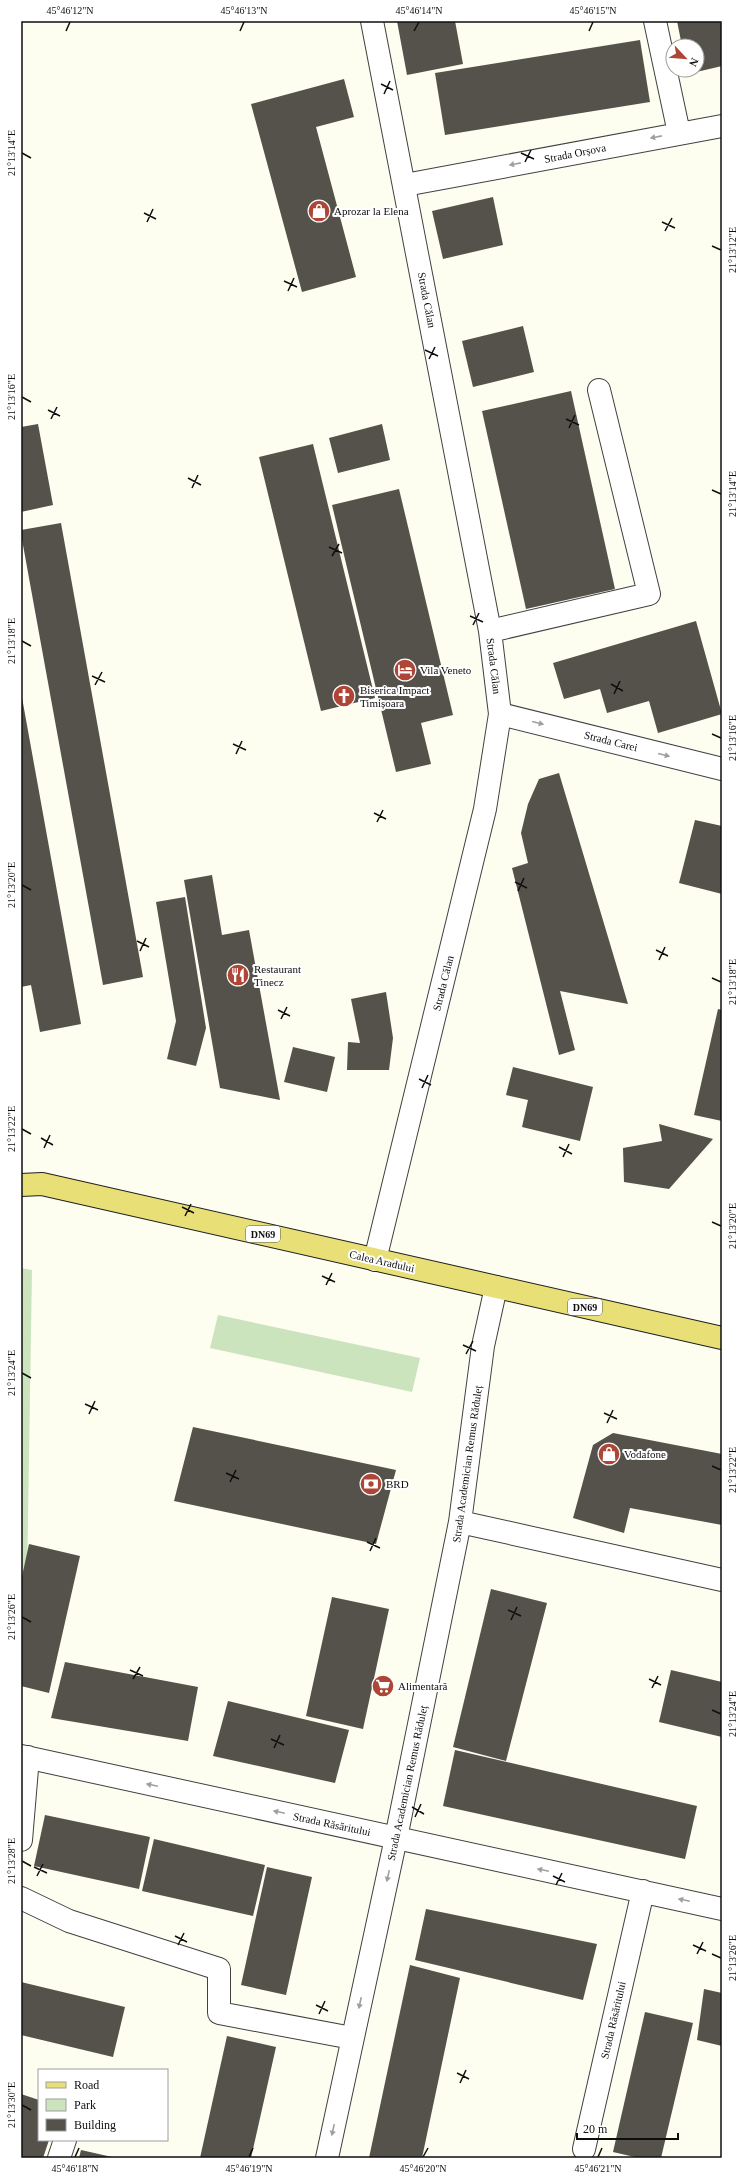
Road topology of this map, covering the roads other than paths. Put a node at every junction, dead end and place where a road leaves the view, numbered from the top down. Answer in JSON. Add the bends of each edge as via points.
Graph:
{"nodes":[{"id":1,"x":372,"y":21,"type":"edge"},
{"id":2,"x":655,"y":21,"type":"edge"},
{"id":3,"x":722,"y":126,"type":"edge"},
{"id":4,"x":679,"y":133,"type":"junction"},
{"id":5,"x":405,"y":186,"type":"junction"},
{"id":6,"x":599,"y":390,"type":"dead end"},
{"id":7,"x":490,"y":631,"type":"junction"},
{"id":8,"x":500,"y":714,"type":"junction"},
{"id":9,"x":722,"y":769,"type":"edge"},
{"id":10,"x":21,"y":1170,"type":"edge"},
{"id":11,"x":32,"y":1185,"type":"edge"},
{"id":12,"x":375,"y":1260,"type":"junction"},
{"id":13,"x":496,"y":1287,"type":"junction"},
{"id":14,"x":722,"y":1338,"type":"edge"},
{"id":15,"x":460,"y":1522,"type":"junction"},
{"id":16,"x":722,"y":1580,"type":"edge"},
{"id":17,"x":25,"y":1757,"type":"edge"},
{"id":18,"x":396,"y":1838,"type":"junction"},
{"id":19,"x":21,"y":1840,"type":"edge"},
{"id":20,"x":642,"y":1891,"type":"junction"},
{"id":21,"x":21,"y":1898,"type":"edge"},
{"id":22,"x":722,"y":1909,"type":"edge"},
{"id":23,"x":352,"y":2038,"type":"junction"},
{"id":24,"x":65,"y":2141,"type":"edge"},
{"id":25,"x":584,"y":2149,"type":"dead end"},
{"id":26,"x":58,"y":2158,"type":"edge"},
{"id":27,"x":327,"y":2158,"type":"edge"}],
"edges":[{"from":1,"to":5,"type":"street","name":"Strada Călan"},
{"from":2,"to":4,"type":"street"},
{"from":3,"to":4,"type":"street","name":"Strada Orșova"},
{"from":4,"to":5,"type":"street","name":"Strada Orșova","one_way":true},
{"from":5,"to":7,"type":"street","name":"Strada Călan"},
{"from":6,"to":7,"type":"street","via":[[649,594]]},
{"from":7,"to":8,"type":"street","name":"Strada Călan"},
{"from":8,"to":9,"type":"street","name":"Strada Carei","one_way":true},
{"from":8,"to":12,"type":"street","name":"Strada Călan","via":[[485,809]]},
{"from":10,"to":11,"type":"main road","name":"Calea Aradului","number":"DN69"},
{"from":11,"to":12,"type":"main road","name":"Calea Aradului","number":"DN69"},
{"from":12,"to":13,"type":"main road","name":"Calea Aradului","number":"DN69"},
{"from":13,"to":14,"type":"main road","name":"Calea Aradului","number":"DN69"},
{"from":13,"to":15,"type":"street","name":"Strada Academician Remus Răduleț","via":[[483,1346]]},
{"from":15,"to":16,"type":"street"},
{"from":15,"to":18,"type":"street","name":"Strada Academician Remus Răduleț"},
{"from":18,"to":17,"type":"street","name":"Strada Răsăritului","one_way":true},
{"from":17,"to":19,"type":"street"},
{"from":20,"to":18,"type":"street","name":"Strada Răsăritului","one_way":true},
{"from":18,"to":23,"type":"street","name":"Strada Academician Remus Răduleț","one_way":true},
{"from":22,"to":20,"type":"street","name":"Strada Răsăritului","one_way":true},
{"from":20,"to":25,"type":"street","name":"Strada Răsăritului"},
{"from":21,"to":23,"type":"street","via":[[69,1921],[220,1969],[218,2013]]},
{"from":23,"to":27,"type":"street","name":"Strada Academician Remus Răduleț","one_way":true},
{"from":24,"to":26,"type":"street"}]}
